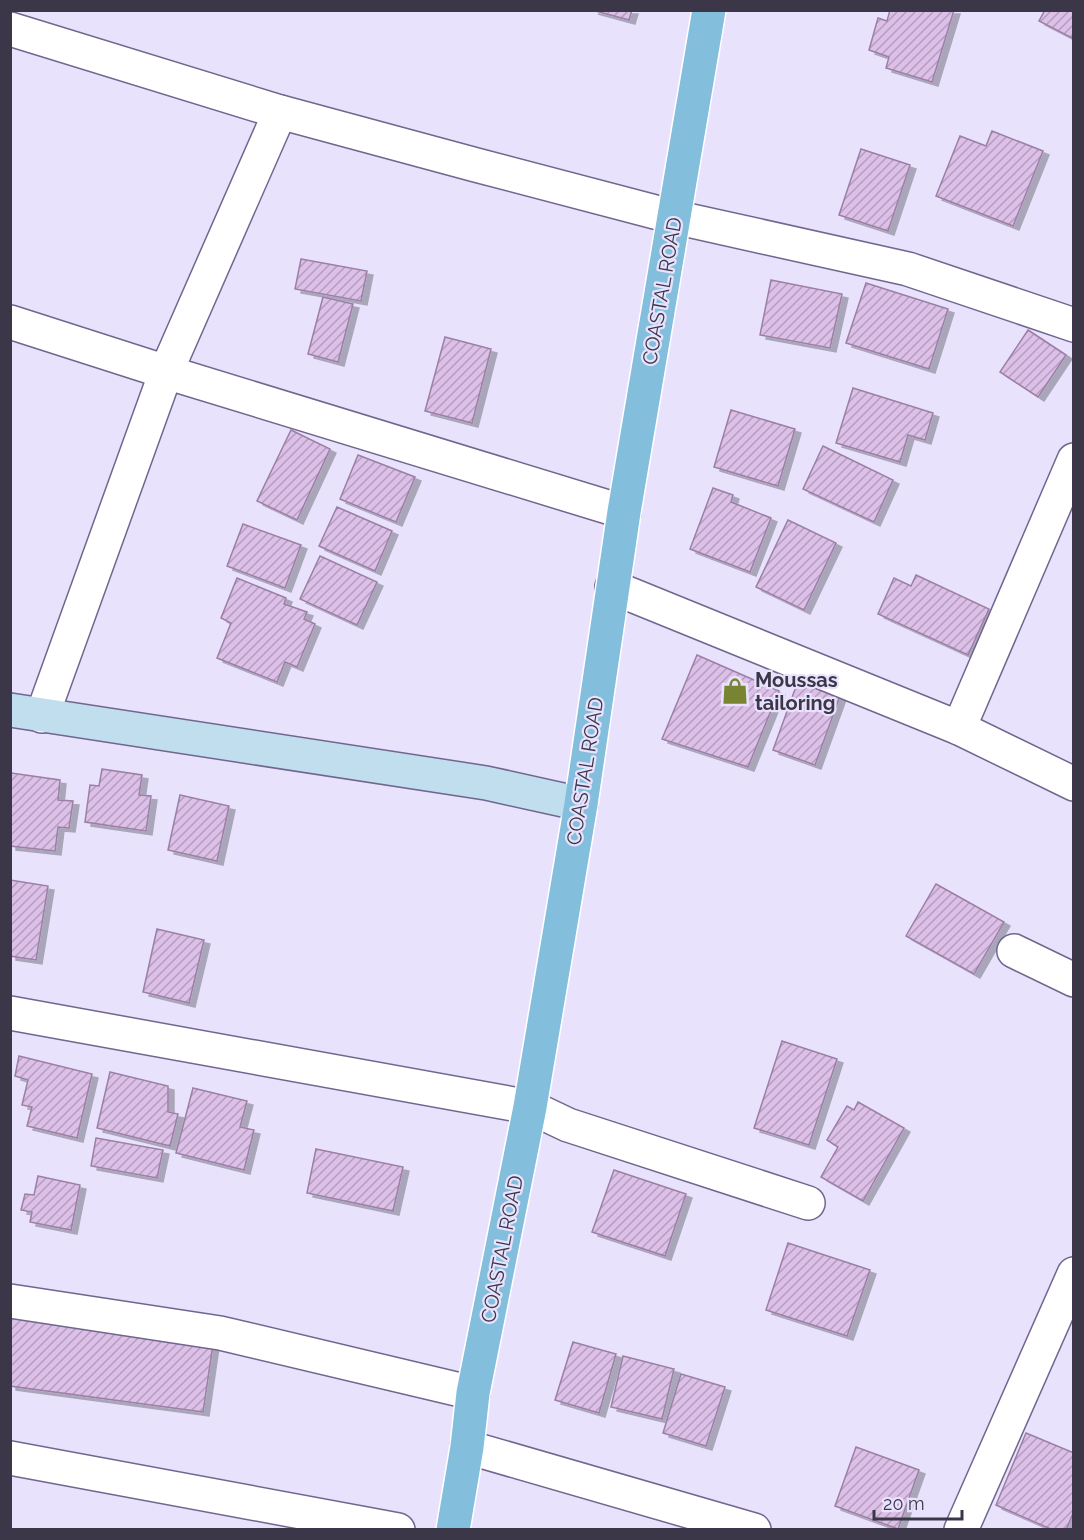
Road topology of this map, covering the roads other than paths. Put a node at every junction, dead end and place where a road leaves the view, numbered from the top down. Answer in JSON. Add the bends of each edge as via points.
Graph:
{"nodes":[{"id":1,"x":709,"y":10,"type":"edge"},
{"id":2,"x":10,"y":29,"type":"edge"},
{"id":3,"x":280,"y":112,"type":"junction"},
{"id":4,"x":674,"y":217,"type":"junction"},
{"id":5,"x":10,"y":322,"type":"edge"},
{"id":6,"x":1074,"y":325,"type":"edge"},
{"id":7,"x":166,"y":372,"type":"junction"},
{"id":8,"x":1074,"y":460,"type":"edge"},
{"id":9,"x":624,"y":512,"type":"junction"},
{"id":10,"x":612,"y":587,"type":"junction"},
{"id":11,"x":10,"y":710,"type":"edge"},
{"id":12,"x":42,"y":716,"type":"junction"},
{"id":13,"x":959,"y":728,"type":"junction"},
{"id":14,"x":1074,"y":784,"type":"edge"},
{"id":15,"x":581,"y":804,"type":"junction"},
{"id":16,"x":1014,"y":951,"type":"dead end"},
{"id":17,"x":1074,"y":980,"type":"edge"},
{"id":18,"x":10,"y":1013,"type":"edge"},
{"id":19,"x":530,"y":1107,"type":"junction"},
{"id":20,"x":808,"y":1203,"type":"dead end"},
{"id":21,"x":1074,"y":1274,"type":"edge"},
{"id":22,"x":10,"y":1301,"type":"edge"},
{"id":23,"x":473,"y":1393,"type":"junction"},
{"id":24,"x":467,"y":1447,"type":"junction"},
{"id":25,"x":10,"y":1458,"type":"edge"},
{"id":26,"x":398,"y":1530,"type":"edge"},
{"id":27,"x":453,"y":1530,"type":"edge"},
{"id":28,"x":754,"y":1530,"type":"edge"},
{"id":29,"x":962,"y":1530,"type":"edge"}],
"edges":[{"from":1,"to":4,"type":"main road","name":"COASTAL ROAD"},
{"from":2,"to":3,"type":"street"},
{"from":3,"to":4,"type":"street"},
{"from":3,"to":7,"type":"street"},
{"from":4,"to":6,"type":"street","via":[[908,269]]},
{"from":4,"to":9,"type":"main road","name":"COASTAL ROAD"},
{"from":5,"to":7,"type":"street"},
{"from":7,"to":9,"type":"street"},
{"from":7,"to":12,"type":"street"},
{"from":8,"to":13,"type":"street"},
{"from":9,"to":10,"type":"main road","name":"COASTAL ROAD"},
{"from":10,"to":13,"type":"street"},
{"from":10,"to":15,"type":"main road","name":"COASTAL ROAD"},
{"from":11,"to":12,"type":"street"},
{"from":12,"to":15,"type":"street","via":[[486,783]]},
{"from":13,"to":14,"type":"street"},
{"from":15,"to":19,"type":"main road","name":"COASTAL ROAD"},
{"from":16,"to":17,"type":"street"},
{"from":18,"to":19,"type":"street"},
{"from":19,"to":20,"type":"street","via":[[568,1125]]},
{"from":19,"to":23,"type":"main road","name":"COASTAL ROAD"},
{"from":21,"to":29,"type":"street"},
{"from":22,"to":23,"type":"street","via":[[220,1333]]},
{"from":23,"to":24,"type":"main road","name":"COASTAL ROAD"},
{"from":24,"to":27,"type":"main road","name":"COASTAL ROAD"},
{"from":24,"to":28,"type":"street"},
{"from":25,"to":26,"type":"street"}]}
